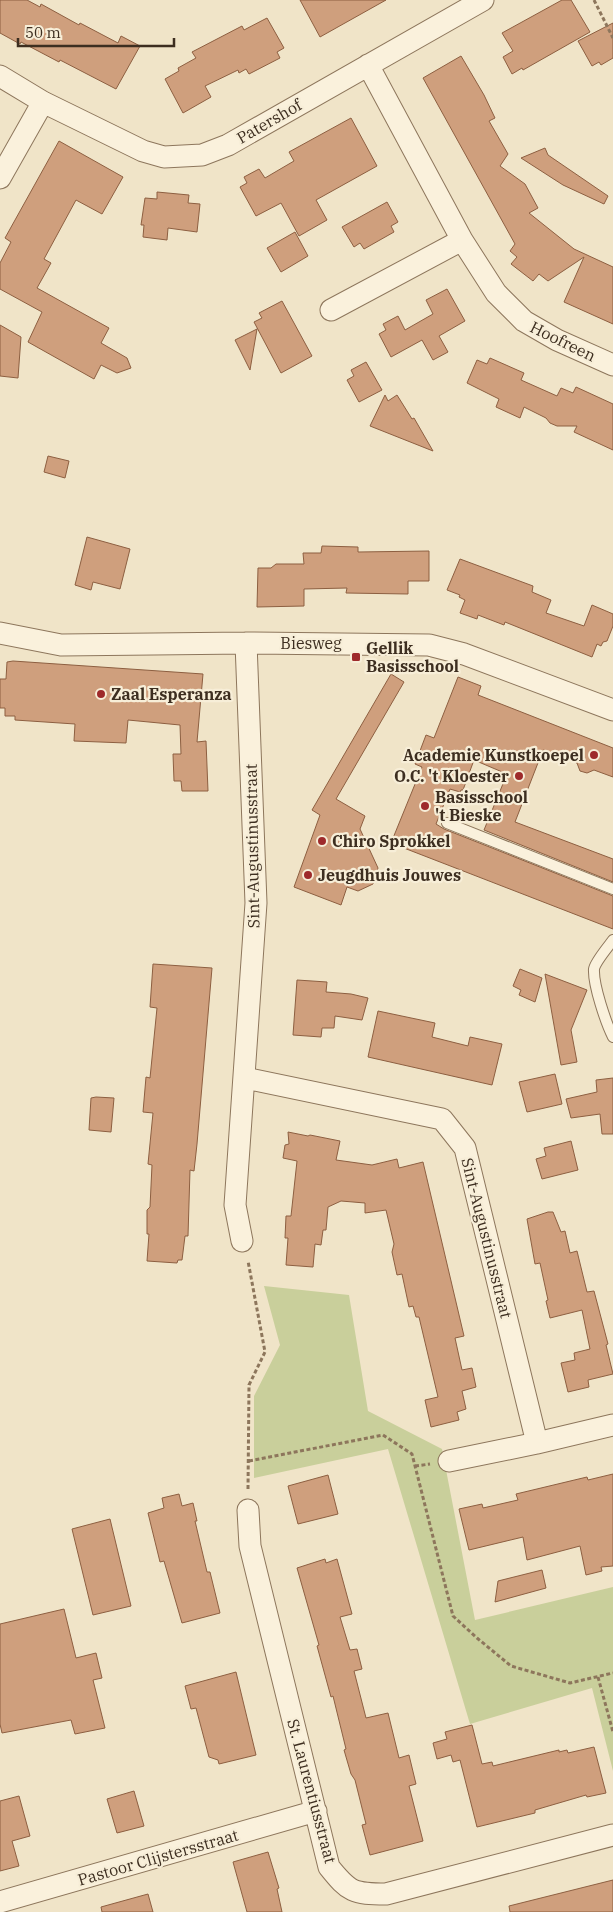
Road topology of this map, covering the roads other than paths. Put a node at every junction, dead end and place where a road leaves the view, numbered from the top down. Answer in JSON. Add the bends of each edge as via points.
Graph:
{"nodes":[{"id":1,"x":483,"y":0,"type":"edge"},
{"id":2,"x":368,"y":65,"type":"junction"},
{"id":3,"x":0,"y":76,"type":"edge"},
{"id":4,"x":44,"y":102,"type":"junction"},
{"id":5,"x":0,"y":178,"type":"edge"},
{"id":6,"x":462,"y":240,"type":"junction"},
{"id":7,"x":331,"y":310,"type":"dead end"},
{"id":8,"x":613,"y":365,"type":"edge"},
{"id":9,"x":0,"y":633,"type":"edge"},
{"id":10,"x":246,"y":643,"type":"junction"},
{"id":11,"x":613,"y":710,"type":"edge"},
{"id":12,"x":448,"y":823,"type":"dead end"},
{"id":13,"x":613,"y":888,"type":"edge"},
{"id":14,"x":613,"y":940,"type":"edge"},
{"id":15,"x":613,"y":1037,"type":"edge"},
{"id":16,"x":245,"y":1078,"type":"junction"},
{"id":17,"x":242,"y":1241,"type":"road end"},
{"id":18,"x":613,"y":1425,"type":"edge"},
{"id":19,"x":537,"y":1443,"type":"junction"},
{"id":20,"x":449,"y":1461,"type":"dead end"},
{"id":21,"x":248,"y":1510,"type":"road end"},
{"id":22,"x":316,"y":1811,"type":"junction"},
{"id":23,"x":613,"y":1836,"type":"edge"},
{"id":24,"x":0,"y":1902,"type":"edge"}],
"edges":[{"from":1,"to":2,"type":"street","name":"Patershof"},
{"from":2,"to":4,"type":"street","name":"Patershof","via":[[228,145],[202,155],[164,156],[143,151]]},
{"from":2,"to":6,"type":"street","name":"Hoofreen"},
{"from":3,"to":4,"type":"street","name":"Patershof"},
{"from":4,"to":5,"type":"street"},
{"from":6,"to":7,"type":"street"},
{"from":6,"to":8,"type":"street","name":"Hoofreen","via":[[496,293],[524,322]]},
{"from":9,"to":10,"type":"street","name":"Biesweg","via":[[61,645]]},
{"from":10,"to":11,"type":"street","name":"Biesweg","via":[[429,645],[464,654]]},
{"from":10,"to":16,"type":"street","name":"Sint-Augustinusstraat","via":[[256,903]]},
{"from":12,"to":13,"type":"lane"},
{"from":14,"to":15,"type":"lane","via":[[594,968],[607,1026]]},
{"from":16,"to":17,"type":"street","name":"Sint-Augustinusstraat","via":[[235,1205]]},
{"from":16,"to":19,"type":"street","name":"Sint-Augustinusstraat","via":[[442,1119],[465,1148]]},
{"from":18,"to":19,"type":"street"},
{"from":19,"to":20,"type":"street"},
{"from":21,"to":22,"type":"street","name":"St. Laurentiusstraat","via":[[250,1546]]},
{"from":22,"to":23,"type":"street","name":"St. Laurentiusstraat","via":[[330,1866],[344,1886],[362,1894],[386,1894]]},
{"from":22,"to":24,"type":"street","name":"Pastoor Clijstersstraat"}]}
